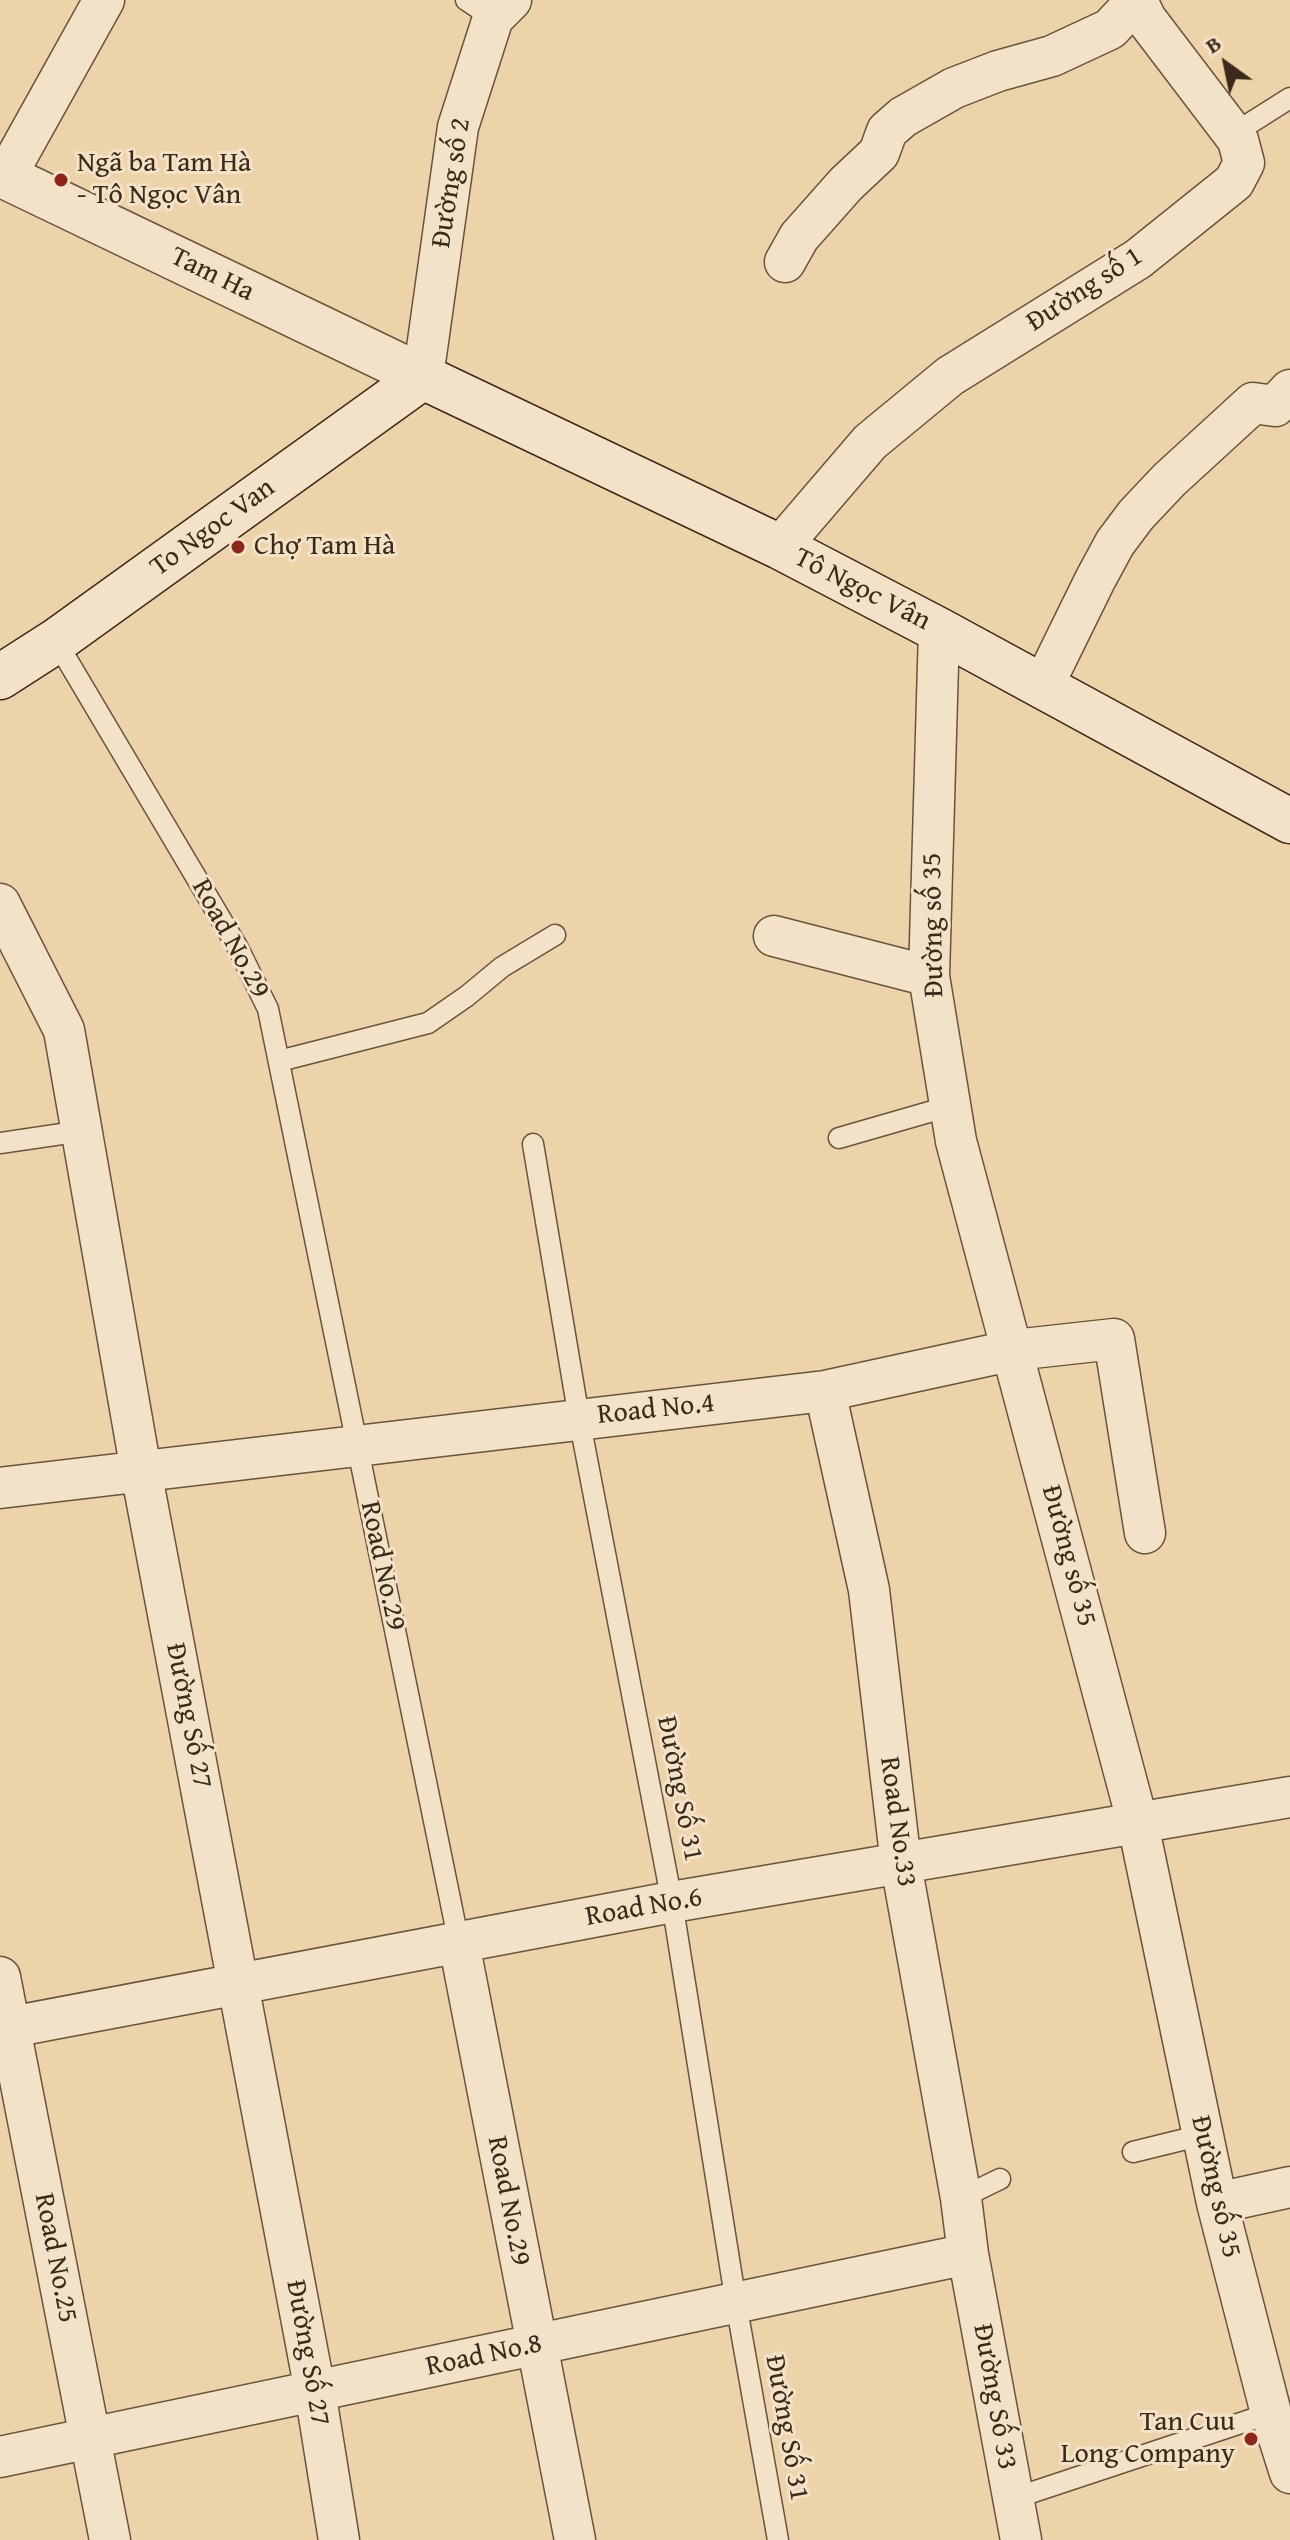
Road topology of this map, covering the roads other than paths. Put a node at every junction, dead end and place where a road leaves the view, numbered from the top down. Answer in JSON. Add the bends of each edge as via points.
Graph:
{"nodes":[{"id":1,"x":104,"y":0,"type":"edge"},
{"id":2,"x":1137,"y":0,"type":"edge"},
{"id":3,"x":490,"y":6,"type":"edge"},
{"id":4,"x":1290,"y":98,"type":"edge"},
{"id":5,"x":1233,"y":134,"type":"junction"},
{"id":6,"x":3,"y":175,"type":"edge"},
{"id":7,"x":785,"y":262,"type":"dead end"},
{"id":8,"x":423,"y":377,"type":"junction"},
{"id":9,"x":1290,"y":390,"type":"edge"},
{"id":10,"x":780,"y":547,"type":"junction"},
{"id":11,"x":939,"y":630,"type":"junction"},
{"id":12,"x":56,"y":641,"type":"junction"},
{"id":13,"x":0,"y":677,"type":"edge"},
{"id":14,"x":1042,"y":688,"type":"junction"},
{"id":15,"x":1290,"y":821,"type":"edge"},
{"id":16,"x":0,"y":904,"type":"edge"},
{"id":17,"x":555,"y":935,"type":"dead end"},
{"id":18,"x":774,"y":936,"type":"dead end"},
{"id":19,"x":929,"y":976,"type":"junction"},
{"id":20,"x":279,"y":1061,"type":"junction"},
{"id":21,"x":950,"y":1106,"type":"junction"},
{"id":22,"x":82,"y":1131,"type":"junction"},
{"id":23,"x":839,"y":1138,"type":"dead end"},
{"id":24,"x":0,"y":1143,"type":"edge"},
{"id":25,"x":533,"y":1144,"type":"dead end"},
{"id":26,"x":1014,"y":1350,"type":"junction"},
{"id":27,"x":825,"y":1391,"type":"junction"},
{"id":28,"x":579,"y":1418,"type":"junction"},
{"id":29,"x":357,"y":1444,"type":"junction"},
{"id":30,"x":141,"y":1471,"type":"junction"},
{"id":31,"x":0,"y":1488,"type":"edge"},
{"id":32,"x":1145,"y":1533,"type":"dead end"},
{"id":33,"x":1290,"y":1797,"type":"edge"},
{"id":34,"x":1138,"y":1824,"type":"junction"},
{"id":35,"x":901,"y":1864,"type":"junction"},
{"id":36,"x":672,"y":1902,"type":"junction"},
{"id":37,"x":459,"y":1943,"type":"junction"},
{"id":38,"x":0,"y":1977,"type":"edge"},
{"id":39,"x":239,"y":1984,"type":"junction"},
{"id":40,"x":5,"y":2028,"type":"edge"},
{"id":41,"x":1202,"y":2135,"type":"junction"},
{"id":42,"x":1133,"y":2152,"type":"dead end"},
{"id":43,"x":1000,"y":2179,"type":"dead end"},
{"id":44,"x":1290,"y":2187,"type":"edge"},
{"id":45,"x":961,"y":2198,"type":"junction"},
{"id":46,"x":1217,"y":2203,"type":"junction"},
{"id":47,"x":968,"y":2254,"type":"junction"},
{"id":48,"x":736,"y":2303,"type":"junction"},
{"id":49,"x":535,"y":2345,"type":"junction"},
{"id":50,"x":315,"y":2391,"type":"junction"},
{"id":51,"x":1271,"y":2413,"type":"junction"},
{"id":52,"x":91,"y":2438,"type":"junction"},
{"id":53,"x":0,"y":2457,"type":"edge"},
{"id":54,"x":1290,"y":2473,"type":"edge"},
{"id":55,"x":1012,"y":2499,"type":"junction"},
{"id":56,"x":110,"y":2540,"type":"edge"},
{"id":57,"x":339,"y":2540,"type":"edge"},
{"id":58,"x":575,"y":2540,"type":"edge"},
{"id":59,"x":778,"y":2540,"type":"edge"},
{"id":60,"x":1021,"y":2540,"type":"edge"}],
"edges":[{"from":1,"to":6,"type":"street"},
{"from":2,"to":5,"type":"street","name":"Đường số 1"},
{"from":2,"to":7,"type":"street","via":[[1110,29],[1052,56],[954,88],[903,117],[887,131],[879,153],[799,237]]},
{"from":3,"to":8,"type":"street","name":"Đường số 2","via":[[458,127]]},
{"from":4,"to":5,"type":"lane"},
{"from":5,"to":10,"type":"street","name":"Đường số 1","via":[[1244,163],[1234,182],[1138,259],[950,376],[870,442]]},
{"from":6,"to":8,"type":"main road","name":"Tam Ha"},
{"from":8,"to":10,"type":"main road","name":"Tô Ngọc Vân"},
{"from":8,"to":12,"type":"main road","name":"To Ngoc Van"},
{"from":9,"to":14,"type":"street","via":[[1275,406],[1253,403],[1136,515],[1115,543]]},
{"from":10,"to":11,"type":"main road","name":"Tô Ngọc Vân"},
{"from":11,"to":14,"type":"main road","name":"Tô Ngọc Vân"},
{"from":11,"to":19,"type":"street","name":"Đường số 35"},
{"from":12,"to":13,"type":"main road","name":"To Ngoc Van"},
{"from":12,"to":20,"type":"lane","name":"Road No.29","via":[[238,948],[268,1009]]},
{"from":14,"to":15,"type":"main road","name":"Tô Ngọc Vân"},
{"from":16,"to":22,"type":"street","name":"Đường Số 27","via":[[64,1030]]},
{"from":17,"to":20,"type":"lane","via":[[428,1023]]},
{"from":18,"to":19,"type":"street"},
{"from":19,"to":21,"type":"street","name":"Đường số 35"},
{"from":20,"to":29,"type":"lane","name":"Road No.29"},
{"from":21,"to":23,"type":"lane"},
{"from":21,"to":26,"type":"street","name":"Đường số 35"},
{"from":22,"to":24,"type":"lane"},
{"from":22,"to":30,"type":"street","name":"Đường Số 27"},
{"from":25,"to":28,"type":"lane","name":"Đường Số 31"},
{"from":26,"to":27,"type":"street","name":"Road No.4"},
{"from":26,"to":32,"type":"street","name":"Road No.4","via":[[1114,1339]]},
{"from":26,"to":34,"type":"street","name":"Đường số 35"},
{"from":27,"to":28,"type":"street","name":"Road No.4"},
{"from":27,"to":35,"type":"street","name":"Road No.33","via":[[869,1590]]},
{"from":28,"to":29,"type":"street","name":"Road No.4"},
{"from":28,"to":36,"type":"lane","name":"Đường Số 31"},
{"from":29,"to":30,"type":"street","name":"Road No.4"},
{"from":29,"to":37,"type":"lane","name":"Road No.29"},
{"from":30,"to":31,"type":"street","name":"Road No.4"},
{"from":30,"to":39,"type":"street","name":"Đường Số 27"},
{"from":33,"to":34,"type":"street","name":"Road No.6"},
{"from":34,"to":35,"type":"street","name":"Road No.6"},
{"from":34,"to":41,"type":"street","name":"Đường số 35"},
{"from":35,"to":36,"type":"street","name":"Road No.6"},
{"from":35,"to":45,"type":"street","name":"Road No.33"},
{"from":36,"to":37,"type":"street","name":"Road No.6"},
{"from":36,"to":48,"type":"lane","name":"Đường Số 31"},
{"from":37,"to":39,"type":"street","name":"Road No.6"},
{"from":37,"to":49,"type":"street","name":"Road No.29"},
{"from":38,"to":40,"type":"street","name":"Road No.25"},
{"from":39,"to":40,"type":"street","name":"Road No.6"},
{"from":39,"to":50,"type":"street","name":"Đường Số 27"},
{"from":40,"to":52,"type":"street","name":"Road No.25"},
{"from":41,"to":42,"type":"lane"},
{"from":41,"to":46,"type":"street","name":"Đường số 35"},
{"from":43,"to":45,"type":"lane"},
{"from":44,"to":46,"type":"street"},
{"from":45,"to":47,"type":"street","name":"Road No.33"},
{"from":46,"to":51,"type":"street","name":"Đường số 35"},
{"from":47,"to":48,"type":"street","name":"Road No.8"},
{"from":47,"to":55,"type":"street","name":"Đường Số 33"},
{"from":48,"to":49,"type":"street","name":"Road No.8"},
{"from":48,"to":59,"type":"lane","name":"Đường Số 31"},
{"from":49,"to":50,"type":"street","name":"Road No.8"},
{"from":49,"to":58,"type":"street","name":"Road No.29"},
{"from":50,"to":52,"type":"street","name":"Road No.8"},
{"from":50,"to":57,"type":"street","name":"Đường Số 27"},
{"from":51,"to":54,"type":"street","name":"Đường số 35"},
{"from":51,"to":55,"type":"lane"},
{"from":52,"to":53,"type":"street","name":"Road No.8"},
{"from":52,"to":56,"type":"street","name":"Road No.25"},
{"from":55,"to":60,"type":"street","name":"Đường Số 33"}]}
